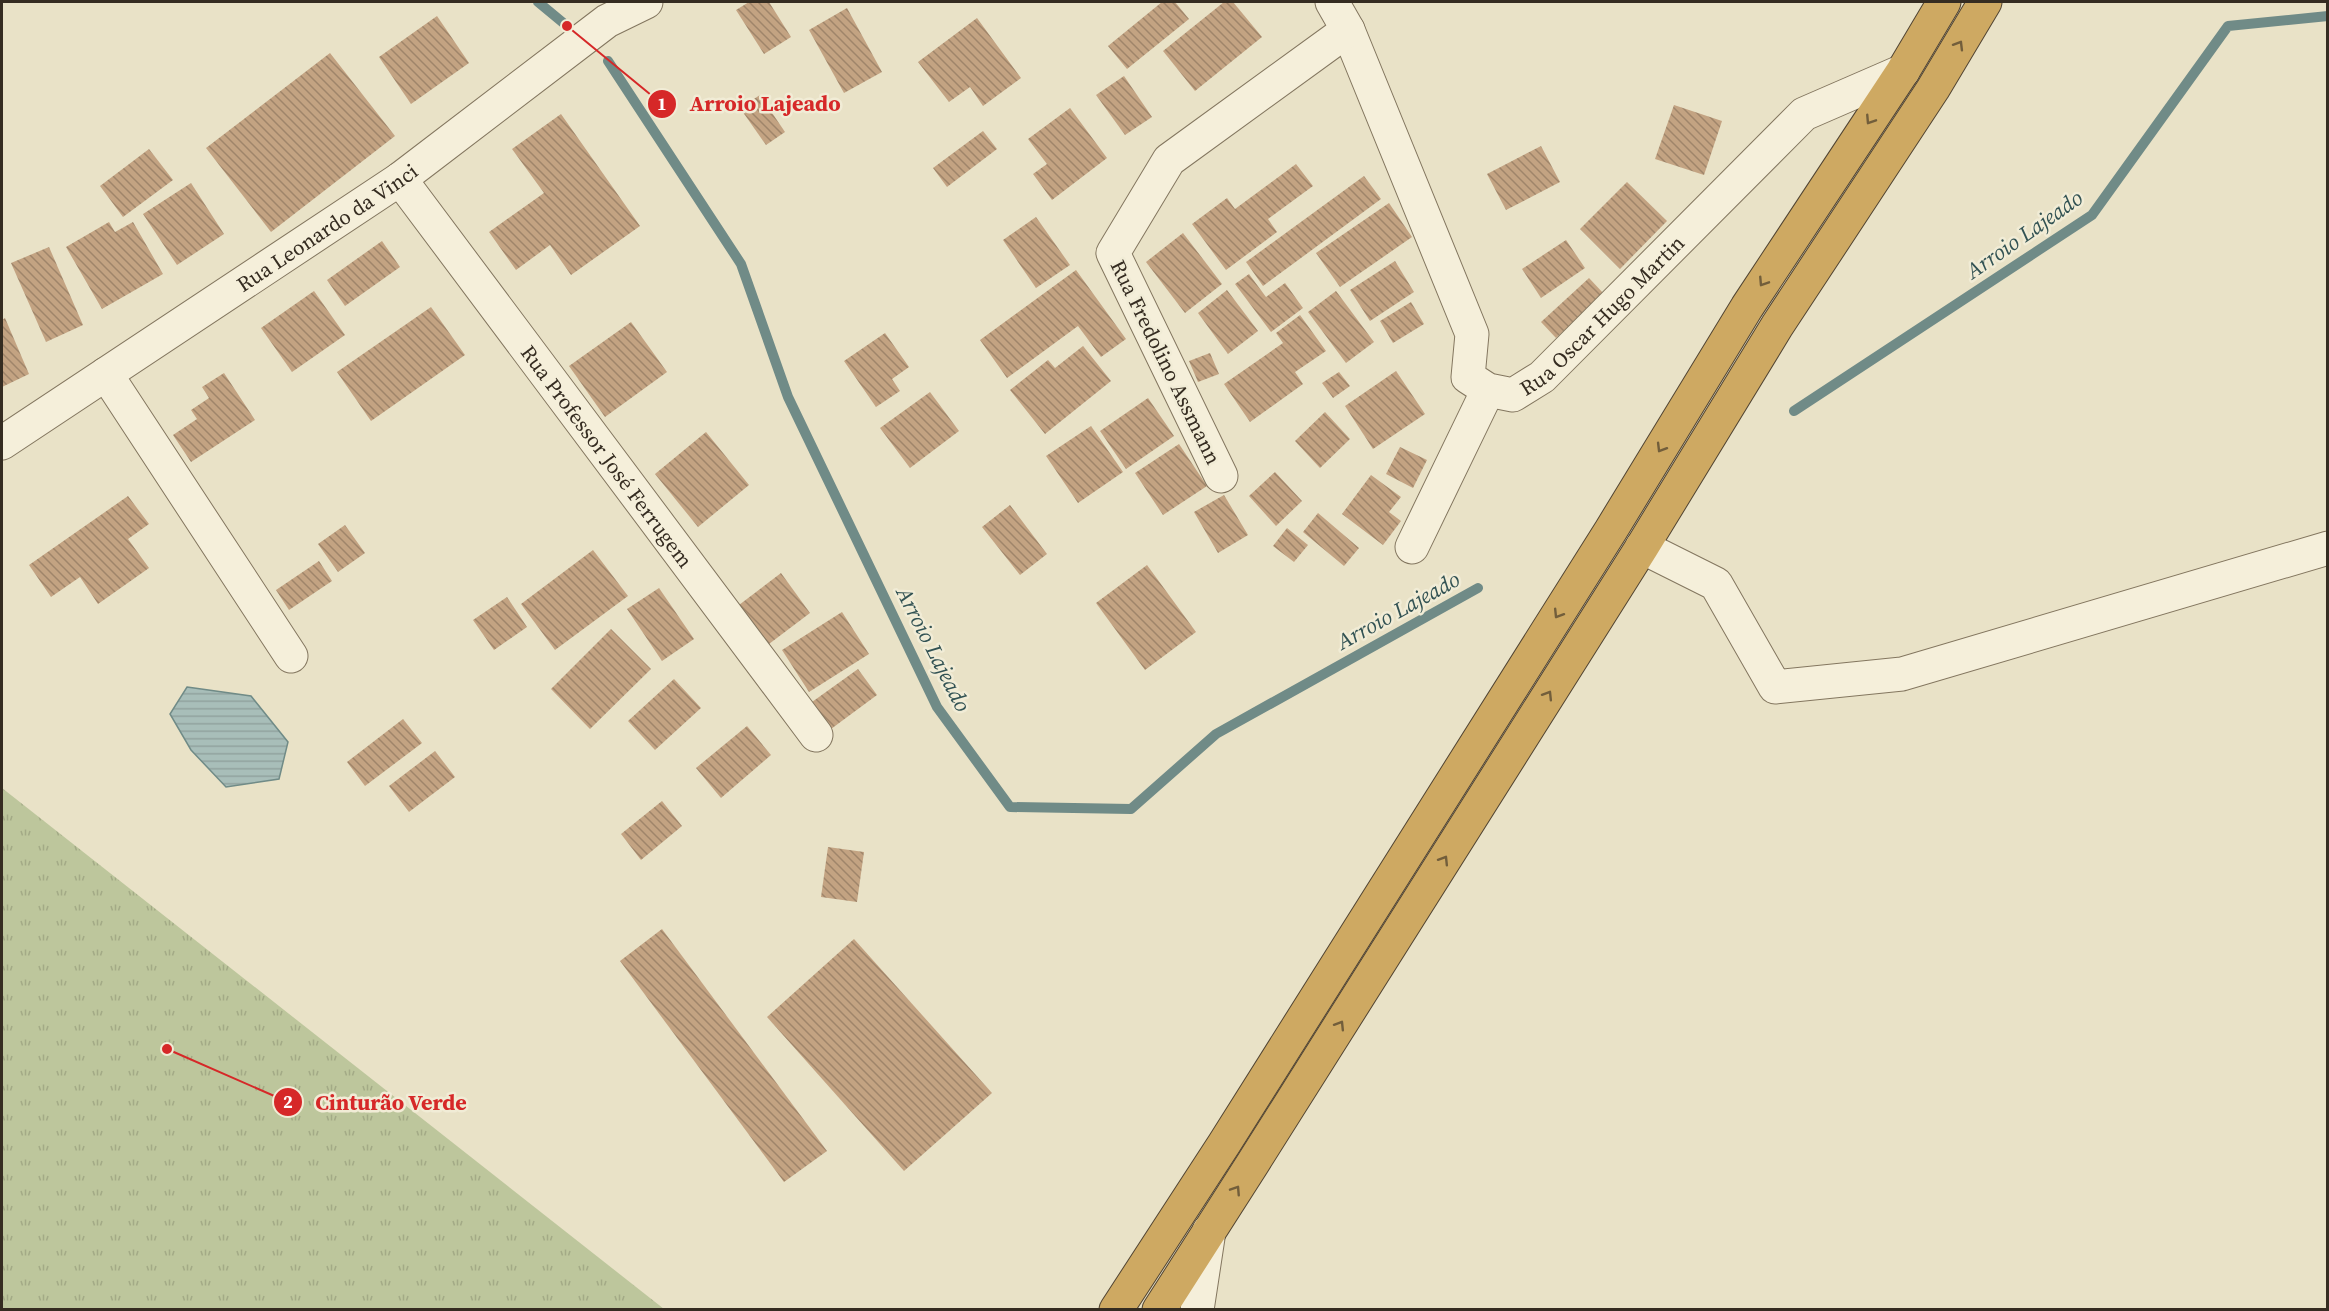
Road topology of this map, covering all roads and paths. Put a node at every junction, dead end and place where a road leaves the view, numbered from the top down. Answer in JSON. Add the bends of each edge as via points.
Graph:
{"nodes":[{"id":1,"x":646,"y":2,"type":"edge"},
{"id":2,"x":1332,"y":2,"type":"edge"},
{"id":3,"x":1944,"y":2,"type":"edge"},
{"id":4,"x":1985,"y":2,"type":"edge"},
{"id":5,"x":1348,"y":30,"type":"junction"},
{"id":6,"x":1902,"y":71,"type":"junction"},
{"id":7,"x":400,"y":179,"type":"junction"},
{"id":8,"x":106,"y":374,"type":"junction"},
{"id":9,"x":1488,"y":390,"type":"junction"},
{"id":10,"x":2,"y":443,"type":"edge"},
{"id":11,"x":1221,"y":476,"type":"dead end"},
{"id":12,"x":1412,"y":547,"type":"dead end"},
{"id":13,"x":1642,"y":547,"type":"junction"},
{"id":14,"x":2328,"y":549,"type":"edge"},
{"id":15,"x":291,"y":656,"type":"dead end"},
{"id":16,"x":816,"y":735,"type":"dead end"},
{"id":17,"x":1209,"y":1232,"type":"junction"},
{"id":18,"x":1116,"y":1310,"type":"edge"},
{"id":19,"x":1159,"y":1310,"type":"edge"},
{"id":20,"x":1197,"y":1310,"type":"edge"}],
"edges":[{"from":1,"to":7,"type":"street","name":"Rua Leonardo da Vinci","via":[[607,21]]},
{"from":2,"to":5,"type":"street","name":"Rua Oscar Hugo Martin"},
{"from":3,"to":6,"type":"highway"},
{"from":13,"to":4,"type":"highway","one_way":true,"via":[[1777,326],[1933,89]]},
{"from":5,"to":9,"type":"street","name":"Rua Oscar Hugo Martin","via":[[1472,334],[1468,377]]},
{"from":5,"to":11,"type":"street","name":"Rua Fredolino Assmann","via":[[1169,160],[1113,253]]},
{"from":6,"to":9,"type":"street","name":"Rua Oscar Hugo Martin","via":[[1804,114],[1542,378],[1513,395]]},
{"from":6,"to":18,"type":"highway","one_way":true,"via":[[1747,307],[1611,530]]},
{"from":7,"to":8,"type":"street","name":"Rua Leonardo da Vinci"},
{"from":7,"to":16,"type":"street","name":"Rua Professor José Ferrugem"},
{"from":8,"to":10,"type":"street","name":"Rua Leonardo da Vinci"},
{"from":8,"to":15,"type":"street"},
{"from":9,"to":12,"type":"street"},
{"from":13,"to":14,"type":"street","via":[[1716,584],[1775,687],[1902,674]]},
{"from":17,"to":13,"type":"highway","one_way":true},
{"from":17,"to":19,"type":"highway"},
{"from":17,"to":20,"type":"street"}]}
